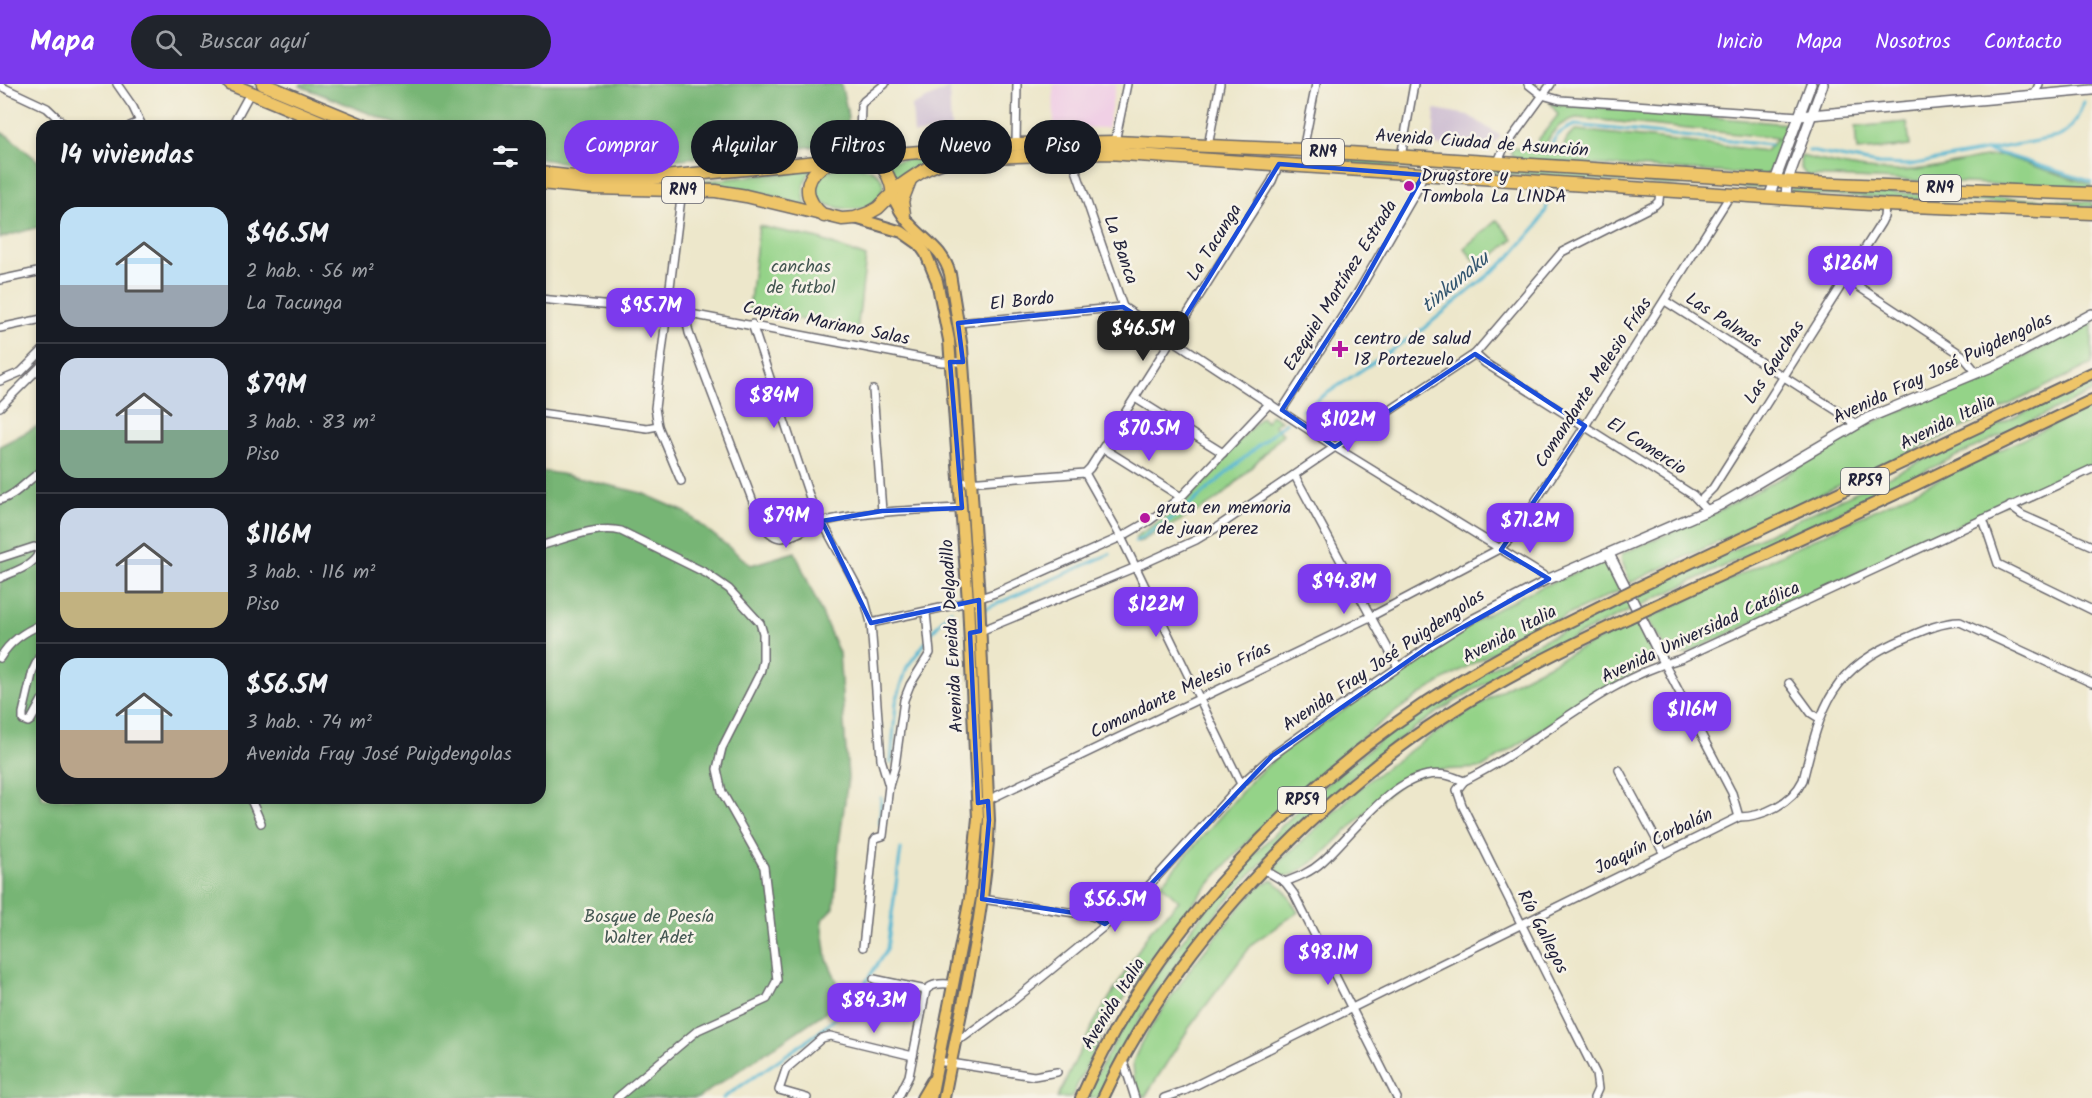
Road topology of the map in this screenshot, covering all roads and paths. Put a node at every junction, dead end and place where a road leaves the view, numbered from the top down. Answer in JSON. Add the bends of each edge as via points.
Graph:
{"nodes":[{"id":1,"x":117,"y":84,"type":"edge"},
{"id":2,"x":230,"y":84,"type":"edge"},
{"id":3,"x":263,"y":84,"type":"edge"},
{"id":4,"x":885,"y":84,"type":"edge"},
{"id":5,"x":1017,"y":84,"type":"edge"},
{"id":6,"x":1127,"y":84,"type":"edge"},
{"id":7,"x":1220,"y":84,"type":"edge"},
{"id":8,"x":1316,"y":84,"type":"edge"},
{"id":9,"x":1414,"y":84,"type":"edge"},
{"id":10,"x":1528,"y":84,"type":"edge"},
{"id":11,"x":1551,"y":84,"type":"edge"},
{"id":12,"x":1811,"y":84,"type":"edge"},
{"id":13,"x":1823,"y":84,"type":"edge"},
{"id":14,"x":2039,"y":84,"type":"edge"},
{"id":15,"x":0,"y":86,"type":"edge"},
{"id":16,"x":2092,"y":90,"type":"edge"},
{"id":17,"x":250,"y":93,"type":"junction"},
{"id":18,"x":1542,"y":95,"type":"junction"},
{"id":19,"x":2034,"y":96,"type":"junction"},
{"id":20,"x":1812,"y":115,"type":"junction"},
{"id":21,"x":1799,"y":116,"type":"junction"},
{"id":22,"x":60,"y":120,"type":"edge"},
{"id":23,"x":139,"y":120,"type":"edge"},
{"id":24,"x":235,"y":120,"type":"edge"},
{"id":25,"x":316,"y":120,"type":"edge"},
{"id":26,"x":350,"y":120,"type":"edge"},
{"id":27,"x":861,"y":120,"type":"edge"},
{"id":28,"x":1115,"y":142,"type":"junction"},
{"id":29,"x":1016,"y":144,"type":"junction"},
{"id":30,"x":1208,"y":146,"type":"junction"},
{"id":31,"x":1303,"y":150,"type":"junction"},
{"id":32,"x":906,"y":153,"type":"edge"},
{"id":33,"x":1101,"y":153,"type":"edge"},
{"id":34,"x":1024,"y":156,"type":"edge"},
{"id":35,"x":1401,"y":157,"type":"junction"},
{"id":36,"x":810,"y":163,"type":"edge"},
{"id":37,"x":1279,"y":164,"type":"junction"},
{"id":38,"x":1497,"y":164,"type":"junction"},
{"id":39,"x":546,"y":174,"type":"edge"},
{"id":40,"x":813,"y":174,"type":"edge"},
{"id":41,"x":887,"y":174,"type":"edge"},
{"id":42,"x":1077,"y":174,"type":"edge"},
{"id":43,"x":1423,"y":175,"type":"junction"},
{"id":44,"x":910,"y":178,"type":"junction"},
{"id":45,"x":1782,"y":181,"type":"junction"},
{"id":46,"x":546,"y":184,"type":"edge"},
{"id":47,"x":682,"y":190,"type":"junction"},
{"id":48,"x":1660,"y":190,"type":"junction"},
{"id":49,"x":892,"y":193,"type":"junction"},
{"id":50,"x":2092,"y":194,"type":"edge"},
{"id":51,"x":1731,"y":195,"type":"junction"},
{"id":52,"x":1769,"y":197,"type":"junction"},
{"id":53,"x":1786,"y":198,"type":"junction"},
{"id":54,"x":1885,"y":205,"type":"junction"},
{"id":55,"x":2092,"y":213,"type":"edge"},
{"id":56,"x":904,"y":214,"type":"junction"},
{"id":57,"x":824,"y":216,"type":"junction"},
{"id":58,"x":855,"y":218,"type":"junction"},
{"id":59,"x":36,"y":272,"type":"edge"},
{"id":60,"x":1847,"y":279,"type":"junction"},
{"id":61,"x":0,"y":280,"type":"edge"},
{"id":62,"x":546,"y":300,"type":"edge"},
{"id":63,"x":1665,"y":301,"type":"junction"},
{"id":64,"x":1124,"y":307,"type":"junction"},
{"id":65,"x":667,"y":311,"type":"junction"},
{"id":66,"x":685,"y":313,"type":"junction"},
{"id":67,"x":2092,"y":314,"type":"edge"},
{"id":68,"x":36,"y":320,"type":"edge"},
{"id":69,"x":958,"y":323,"type":"junction"},
{"id":70,"x":752,"y":324,"type":"junction"},
{"id":71,"x":0,"y":328,"type":"edge"},
{"id":72,"x":1172,"y":338,"type":"junction"},
{"id":73,"x":1475,"y":354,"type":"junction"},
{"id":74,"x":36,"y":357,"type":"edge"},
{"id":75,"x":950,"y":362,"type":"junction"},
{"id":76,"x":963,"y":362,"type":"junction"},
{"id":77,"x":36,"y":371,"type":"edge"},
{"id":78,"x":1977,"y":373,"type":"junction"},
{"id":79,"x":2092,"y":373,"type":"edge"},
{"id":80,"x":1784,"y":378,"type":"junction"},
{"id":81,"x":0,"y":381,"type":"edge"},
{"id":82,"x":873,"y":390,"type":"dead end"},
{"id":83,"x":1136,"y":398,"type":"junction"},
{"id":84,"x":2092,"y":400,"type":"edge"},
{"id":85,"x":1270,"y":403,"type":"junction"},
{"id":86,"x":0,"y":407,"type":"edge"},
{"id":87,"x":1282,"y":410,"type":"junction"},
{"id":88,"x":546,"y":414,"type":"edge"},
{"id":89,"x":1856,"y":425,"type":"junction"},
{"id":90,"x":658,"y":426,"type":"junction"},
{"id":91,"x":1585,"y":426,"type":"junction"},
{"id":92,"x":1335,"y":447,"type":"junction"},
{"id":93,"x":1103,"y":448,"type":"junction"},
{"id":94,"x":1223,"y":453,"type":"junction"},
{"id":95,"x":2092,"y":469,"type":"edge"},
{"id":96,"x":1085,"y":473,"type":"junction"},
{"id":97,"x":36,"y":474,"type":"edge"},
{"id":98,"x":1295,"y":476,"type":"junction"},
{"id":99,"x":681,"y":481,"type":"dead end"},
{"id":100,"x":966,"y":482,"type":"junction"},
{"id":101,"x":1181,"y":497,"type":"junction"},
{"id":102,"x":0,"y":500,"type":"edge"},
{"id":103,"x":1700,"y":501,"type":"junction"},
{"id":104,"x":2010,"y":506,"type":"junction"},
{"id":105,"x":962,"y":508,"type":"junction"},
{"id":106,"x":1707,"y":510,"type":"junction"},
{"id":107,"x":882,"y":511,"type":"junction"},
{"id":108,"x":1983,"y":519,"type":"junction"},
{"id":109,"x":822,"y":521,"type":"junction"},
{"id":110,"x":1121,"y":537,"type":"junction"},
{"id":111,"x":546,"y":544,"type":"edge"},
{"id":112,"x":2092,"y":546,"type":"edge"},
{"id":113,"x":36,"y":548,"type":"edge"},
{"id":114,"x":1499,"y":549,"type":"junction"},
{"id":115,"x":1609,"y":554,"type":"junction"},
{"id":116,"x":0,"y":558,"type":"edge"},
{"id":117,"x":36,"y":558,"type":"edge"},
{"id":118,"x":1136,"y":567,"type":"junction"},
{"id":119,"x":0,"y":578,"type":"edge"},
{"id":120,"x":1549,"y":579,"type":"junction"},
{"id":121,"x":974,"y":600,"type":"junction"},
{"id":122,"x":2092,"y":610,"type":"edge"},
{"id":123,"x":926,"y":612,"type":"junction"},
{"id":124,"x":1370,"y":617,"type":"junction"},
{"id":125,"x":872,"y":623,"type":"junction"},
{"id":126,"x":36,"y":627,"type":"edge"},
{"id":127,"x":975,"y":632,"type":"junction"},
{"id":128,"x":0,"y":658,"type":"edge"},
{"id":129,"x":1664,"y":663,"type":"junction"},
{"id":130,"x":36,"y":664,"type":"edge"},
{"id":131,"x":1398,"y":667,"type":"junction"},
{"id":132,"x":1789,"y":683,"type":"dead end"},
{"id":133,"x":2092,"y":683,"type":"edge"},
{"id":134,"x":1199,"y":698,"type":"junction"},
{"id":135,"x":36,"y":711,"type":"edge"},
{"id":136,"x":1819,"y":718,"type":"junction"},
{"id":137,"x":1619,"y":770,"type":"dead end"},
{"id":138,"x":1464,"y":781,"type":"junction"},
{"id":139,"x":1241,"y":784,"type":"junction"},
{"id":140,"x":888,"y":786,"type":"junction"},
{"id":141,"x":983,"y":802,"type":"junction"},
{"id":142,"x":253,"y":804,"type":"edge"},
{"id":143,"x":1739,"y":817,"type":"junction"},
{"id":144,"x":261,"y":823,"type":"dead end"},
{"id":145,"x":1664,"y":854,"type":"junction"},
{"id":146,"x":1263,"y":869,"type":"junction"},
{"id":147,"x":1285,"y":882,"type":"junction"},
{"id":148,"x":982,"y":899,"type":"junction"},
{"id":149,"x":1105,"y":924,"type":"junction"},
{"id":150,"x":1522,"y":924,"type":"junction"},
{"id":151,"x":863,"y":947,"type":"dead end"},
{"id":152,"x":874,"y":979,"type":"dead end"},
{"id":153,"x":953,"y":984,"type":"junction"},
{"id":154,"x":926,"y":990,"type":"junction"},
{"id":155,"x":1353,"y":1008,"type":"junction"},
{"id":156,"x":956,"y":1040,"type":"junction"},
{"id":157,"x":913,"y":1056,"type":"junction"},
{"id":158,"x":1123,"y":1060,"type":"junction"},
{"id":159,"x":938,"y":1061,"type":"junction"},
{"id":160,"x":951,"y":1062,"type":"junction"},
{"id":161,"x":1057,"y":1072,"type":"dead end"},
{"id":162,"x":935,"y":1076,"type":"junction"},
{"id":163,"x":1185,"y":1094,"type":"edge"},
{"id":164,"x":617,"y":1098,"type":"edge"},
{"id":165,"x":807,"y":1098,"type":"edge"},
{"id":166,"x":898,"y":1098,"type":"edge"},
{"id":167,"x":922,"y":1098,"type":"edge"},
{"id":168,"x":932,"y":1098,"type":"edge"},
{"id":169,"x":944,"y":1098,"type":"edge"},
{"id":170,"x":1081,"y":1098,"type":"edge"},
{"id":171,"x":1103,"y":1098,"type":"edge"},
{"id":172,"x":1135,"y":1098,"type":"edge"},
{"id":173,"x":1164,"y":1098,"type":"edge"},
{"id":174,"x":1397,"y":1098,"type":"edge"},
{"id":175,"x":1594,"y":1098,"type":"edge"}],
"edges":[{"from":1,"to":23,"type":"street"},
{"from":2,"to":17,"type":"highway"},
{"from":3,"to":26,"type":"highway"},
{"from":4,"to":27,"type":"street","via":[[861,105]]},
{"from":5,"to":29,"type":"street"},
{"from":6,"to":28,"type":"street"},
{"from":7,"to":30,"type":"street"},
{"from":8,"to":31,"type":"street"},
{"from":9,"to":35,"type":"street"},
{"from":10,"to":18,"type":"street"},
{"from":11,"to":18,"type":"street"},
{"from":12,"to":21,"type":"street"},
{"from":13,"to":20,"type":"street"},
{"from":14,"to":19,"type":"street"},
{"from":15,"to":22,"type":"street","via":[[47,108]]},
{"from":16,"to":19,"type":"street"},
{"from":17,"to":24,"type":"street"},
{"from":17,"to":25,"type":"highway"},
{"from":18,"to":21,"type":"street","via":[[1560,100]]},
{"from":18,"to":38,"type":"street"},
{"from":19,"to":20,"type":"street"},
{"from":20,"to":21,"type":"street"},
{"from":20,"to":45,"type":"street"},
{"from":21,"to":45,"type":"street"},
{"from":28,"to":29,"type":"highway","name":"Avenida Ciudad de Asunción","number":"RN9"},
{"from":28,"to":30,"type":"highway","name":"Avenida Ciudad de Asunción","number":"RN9"},
{"from":29,"to":32,"type":"highway","name":"Avenida Ciudad de Asunción","number":"RN9"},
{"from":30,"to":31,"type":"highway","name":"Avenida Ciudad de Asunción","number":"RN9"},
{"from":31,"to":35,"type":"highway","name":"Avenida Ciudad de Asunción","number":"RN9"},
{"from":33,"to":37,"type":"highway","name":"Avenida Ciudad de Asunción","number":"RN9"},
{"from":34,"to":44,"type":"highway","name":"Avenida Ciudad de Asunción","number":"RN9","via":[[953,159],[934,164]]},
{"from":35,"to":38,"type":"highway","name":"Avenida Ciudad de Asunción","number":"RN9"},
{"from":36,"to":39,"type":"highway","number":"RN9","via":[[643,179]]},
{"from":37,"to":43,"type":"highway","name":"Avenida Ciudad de Asunción","number":"RN9"},
{"from":37,"to":72,"type":"street","name":"La Tacunga"},
{"from":38,"to":45,"type":"highway","name":"Avenida Ciudad de Asunción","number":"RN9"},
{"from":40,"to":57,"type":"highway","via":[[808,185],[810,201]]},
{"from":41,"to":49,"type":"highway"},
{"from":42,"to":64,"type":"street","name":"La Banca"},
{"from":43,"to":48,"type":"highway","name":"Avenida Ciudad de Asunción","number":"RN9"},
{"from":43,"to":87,"type":"street","name":"Ezequiel Martínez Estrada","via":[[1358,292]]},
{"from":44,"to":49,"type":"highway","number":"RN9"},
{"from":44,"to":56,"type":"highway","via":[[902,201]]},
{"from":45,"to":50,"type":"highway","name":"Avenida Ciudad de Asunción","number":"RN9"},
{"from":45,"to":52,"type":"street"},
{"from":45,"to":53,"type":"street"},
{"from":46,"to":47,"type":"highway","number":"RN9"},
{"from":47,"to":57,"type":"highway","number":"RN9","via":[[738,194]]},
{"from":47,"to":65,"type":"street"},
{"from":48,"to":51,"type":"highway","name":"Avenida Ciudad de Asunción","number":"RN9"},
{"from":48,"to":73,"type":"street","via":[[1655,205],[1562,252]]},
{"from":49,"to":56,"type":"main road","name":"Avenida Eneida Delgadillo"},
{"from":49,"to":58,"type":"highway","number":"RN9","via":[[878,208]]},
{"from":51,"to":52,"type":"highway","name":"Avenida Ciudad de Asunción","number":"RN9"},
{"from":51,"to":63,"type":"street","name":"Comandante Melesio Frías"},
{"from":52,"to":53,"type":"highway","name":"Avenida Ciudad de Asunción","number":"RN9"},
{"from":53,"to":54,"type":"highway","name":"Avenida Ciudad de Asunción","number":"RN9"},
{"from":54,"to":55,"type":"highway","name":"Avenida Ciudad de Asunción","number":"RN9"},
{"from":54,"to":60,"type":"street","name":"Las Gauchas","via":[[1884,217]]},
{"from":56,"to":69,"type":"main road","name":"Avenida Eneida Delgadillo","via":[[943,257],[950,274]]},
{"from":57,"to":58,"type":"highway","number":"RN9"},
{"from":58,"to":75,"type":"main road","name":"Avenida Eneida Delgadillo","via":[[912,237],[926,254],[938,281]]},
{"from":59,"to":61,"type":"street"},
{"from":60,"to":78,"type":"street","via":[[1962,355]]},
{"from":60,"to":80,"type":"street","name":"Las Gauchas"},
{"from":62,"to":65,"type":"street","name":"Capitán Mariano Salas"},
{"from":63,"to":80,"type":"street","name":"Las Palmas"},
{"from":63,"to":91,"type":"street","name":"Comandante Melesio Frías"},
{"from":64,"to":69,"type":"street","name":"El Bordo"},
{"from":64,"to":72,"type":"street","name":"La Banca"},
{"from":65,"to":66,"type":"street","name":"Capitán Mariano Salas"},
{"from":65,"to":90,"type":"street","via":[[655,408]]},
{"from":66,"to":70,"type":"street","name":"Capitán Mariano Salas"},
{"from":66,"to":109,"type":"street","via":[[688,333],[761,523],[770,534],[782,538]]},
{"from":67,"to":78,"type":"street","name":"Avenida Fray José Puigdengolas","via":[[2019,355]]},
{"from":68,"to":71,"type":"street"},
{"from":69,"to":76,"type":"main road","name":"Avenida Eneida Delgadillo"},
{"from":70,"to":75,"type":"street","name":"Capitán Mariano Salas"},
{"from":70,"to":109,"type":"street","via":[[811,501]]},
{"from":72,"to":83,"type":"street","name":"La Tacunga"},
{"from":72,"to":85,"type":"street","name":"La Banca"},
{"from":73,"to":91,"type":"street","name":"El Comercio"},
{"from":73,"to":92,"type":"street"},
{"from":74,"to":81,"type":"street","via":[[21,372]]},
{"from":75,"to":76,"type":"street","name":"Capitán Mariano Salas"},
{"from":75,"to":100,"type":"main road","name":"Avenida Eneida Delgadillo"},
{"from":76,"to":100,"type":"main road","name":"Avenida Eneida Delgadillo"},
{"from":77,"to":86,"type":"street"},
{"from":78,"to":89,"type":"street","name":"Avenida Fray José Puigdengolas"},
{"from":79,"to":170,"type":"main road","name":"Avenida Italia","number":"RP59","bridge":true,"via":[[1523,645],[1455,683],[1360,749],[1308,793],[1243,859],[1176,938],[1114,1032]]},
{"from":80,"to":89,"type":"street","name":"Las Palmas"},
{"from":80,"to":103,"type":"street","name":"Las Gauchas","via":[[1713,488]]},
{"from":82,"to":107,"type":"street"},
{"from":83,"to":93,"type":"street","name":"La Tacunga"},
{"from":83,"to":94,"type":"street"},
{"from":84,"to":146,"type":"main road","name":"Avenida Italia","number":"RP59","bridge":true,"via":[[1628,618],[1480,694],[1410,740],[1344,793]]},
{"from":85,"to":87,"type":"street","name":"La Banca"},
{"from":85,"to":94,"type":"street"},
{"from":87,"to":92,"type":"street","name":"La Banca"},
{"from":88,"to":90,"type":"street","via":[[647,428]]},
{"from":89,"to":106,"type":"street","name":"Avenida Fray José Puigdengolas"},
{"from":90,"to":99,"type":"street"},
{"from":91,"to":103,"type":"street","name":"El Comercio"},
{"from":91,"to":114,"type":"street","name":"Comandante Melesio Frías","via":[[1512,537]]},
{"from":92,"to":98,"type":"street"},
{"from":92,"to":114,"type":"street","name":"La Banca"},
{"from":93,"to":96,"type":"street","name":"La Tacunga"},
{"from":93,"to":101,"type":"street"},
{"from":94,"to":101,"type":"street"},
{"from":95,"to":104,"type":"street","name":"Avenida Universidad Católica"},
{"from":96,"to":100,"type":"street"},
{"from":96,"to":110,"type":"street"},
{"from":97,"to":102,"type":"street"},
{"from":98,"to":118,"type":"street","via":[[1207,534]]},
{"from":98,"to":124,"type":"street"},
{"from":100,"to":105,"type":"main road","name":"Avenida Eneida Delgadillo"},
{"from":100,"to":121,"type":"main road","name":"Avenida Eneida Delgadillo"},
{"from":101,"to":110,"type":"street"},
{"from":103,"to":106,"type":"street","name":"El Comercio"},
{"from":104,"to":108,"type":"street","name":"Avenida Universidad Católica"},
{"from":104,"to":112,"type":"street"},
{"from":105,"to":107,"type":"street"},
{"from":105,"to":121,"type":"main road","name":"Avenida Eneida Delgadillo"},
{"from":106,"to":115,"type":"street","name":"Avenida Fray José Puigdengolas"},
{"from":107,"to":109,"type":"street"},
{"from":108,"to":122,"type":"street","via":[[1998,564]]},
{"from":108,"to":129,"type":"street","name":"Avenida Universidad Católica"},
{"from":109,"to":125,"type":"street","via":[[865,601]]},
{"from":110,"to":118,"type":"street"},
{"from":110,"to":121,"type":"street"},
{"from":111,"to":164,"type":"street","via":[[597,530],[621,531],[706,573],[729,589],[764,633],[760,674],[722,748],[717,769],[722,792],[764,867],[777,980],[767,999],[693,1033]]},
{"from":113,"to":116,"type":"street"},
{"from":114,"to":120,"type":"street","name":"La Banca"},
{"from":114,"to":124,"type":"street","name":"Comandante Melesio Frías"},
{"from":115,"to":120,"type":"street","name":"Avenida Fray José Puigdengolas"},
{"from":115,"to":129,"type":"street"},
{"from":117,"to":119,"type":"street"},
{"from":118,"to":127,"type":"street"},
{"from":118,"to":134,"type":"street"},
{"from":120,"to":131,"type":"street","name":"Avenida Fray José Puigdengolas","via":[[1474,618]]},
{"from":121,"to":123,"type":"street"},
{"from":121,"to":127,"type":"main road","name":"Avenida Eneida Delgadillo"},
{"from":123,"to":125,"type":"street"},
{"from":123,"to":140,"type":"street","via":[[930,653],[904,700],[895,766]]},
{"from":124,"to":131,"type":"street"},
{"from":124,"to":134,"type":"street","name":"Comandante Melesio Frías"},
{"from":125,"to":140,"type":"street","via":[[881,759]]},
{"from":126,"to":128,"type":"street","via":[[16,638]]},
{"from":127,"to":141,"type":"main road","name":"Avenida Eneida Delgadillo"},
{"from":129,"to":138,"type":"street","name":"Avenida Universidad Católica","via":[[1613,688]]},
{"from":129,"to":143,"type":"street","via":[[1732,793]]},
{"from":130,"to":135,"type":"street","via":[[23,720],[31,720]]},
{"from":131,"to":139,"type":"street","name":"Avenida Fray José Puigdengolas","via":[[1272,756]]},
{"from":132,"to":136,"type":"street"},
{"from":133,"to":136,"type":"street","name":"Joaquín Corbalán","via":[[1966,624],[1952,622],[1887,645],[1866,657],[1843,678]]},
{"from":134,"to":139,"type":"street"},
{"from":134,"to":141,"type":"street","name":"Comandante Melesio Frías"},
{"from":136,"to":143,"type":"street","name":"Joaquín Corbalán","via":[[1800,787],[1786,801],[1760,815]]},
{"from":137,"to":145,"type":"street"},
{"from":138,"to":147,"type":"street","via":[[1445,775],[1421,777],[1403,785],[1348,833],[1323,862]]},
{"from":138,"to":150,"type":"street","name":"Río Gallegos","via":[[1457,790],[1462,805]]},
{"from":139,"to":149,"type":"street","name":"Avenida Fray José Puigdengolas","via":[[1134,902]]},
{"from":140,"to":151,"type":"street","via":[[884,836],[874,840]]},
{"from":141,"to":148,"type":"main road","name":"Avenida Eneida Delgadillo","via":[[988,851]]},
{"from":141,"to":153,"type":"main road","name":"Avenida Eneida Delgadillo"},
{"from":142,"to":144,"type":"street"},
{"from":143,"to":145,"type":"street","name":"Joaquín Corbalán"},
{"from":145,"to":150,"type":"street","name":"Joaquín Corbalán"},
{"from":146,"to":147,"type":"street"},
{"from":146,"to":158,"type":"main road","name":"Avenida Italia","number":"RP59","via":[[1189,958]]},
{"from":147,"to":155,"type":"street"},
{"from":148,"to":149,"type":"street","via":[[1088,915]]},
{"from":148,"to":156,"type":"main road","name":"Avenida Eneida Delgadillo"},
{"from":149,"to":156,"type":"street","name":"Avenida Fray José Puigdengolas","via":[[1013,1001]]},
{"from":150,"to":155,"type":"street","name":"Joaquín Corbalán"},
{"from":150,"to":175,"type":"street","name":"Río Gallegos","via":[[1596,1074],[1598,1089]]},
{"from":152,"to":154,"type":"street"},
{"from":153,"to":154,"type":"street","via":[[938,984]]},
{"from":153,"to":159,"type":"main road","name":"Avenida Eneida Delgadillo"},
{"from":154,"to":157,"type":"street"},
{"from":155,"to":163,"type":"street","name":"Joaquín Corbalán"},
{"from":155,"to":174,"type":"street"},
{"from":156,"to":160,"type":"main road","name":"Avenida Eneida Delgadillo"},
{"from":157,"to":165,"type":"street","via":[[830,1036],[822,1038],[786,1069],[778,1090]]},
{"from":157,"to":166,"type":"street","via":[[906,1085]]},
{"from":158,"to":171,"type":"main road","name":"Avenida Italia","number":"RP59"},
{"from":158,"to":172,"type":"street"},
{"from":159,"to":160,"type":"street"},
{"from":159,"to":162,"type":"main road","name":"Avenida Eneida Delgadillo"},
{"from":160,"to":161,"type":"street","via":[[1034,1076]]},
{"from":160,"to":169,"type":"main road","name":"Avenida Eneida Delgadillo"},
{"from":162,"to":167,"type":"main road"},
{"from":162,"to":168,"type":"main road","name":"Avenida Eneida Delgadillo"},
{"from":163,"to":173,"type":"street","name":"Joaquín Corbalán"}]}
